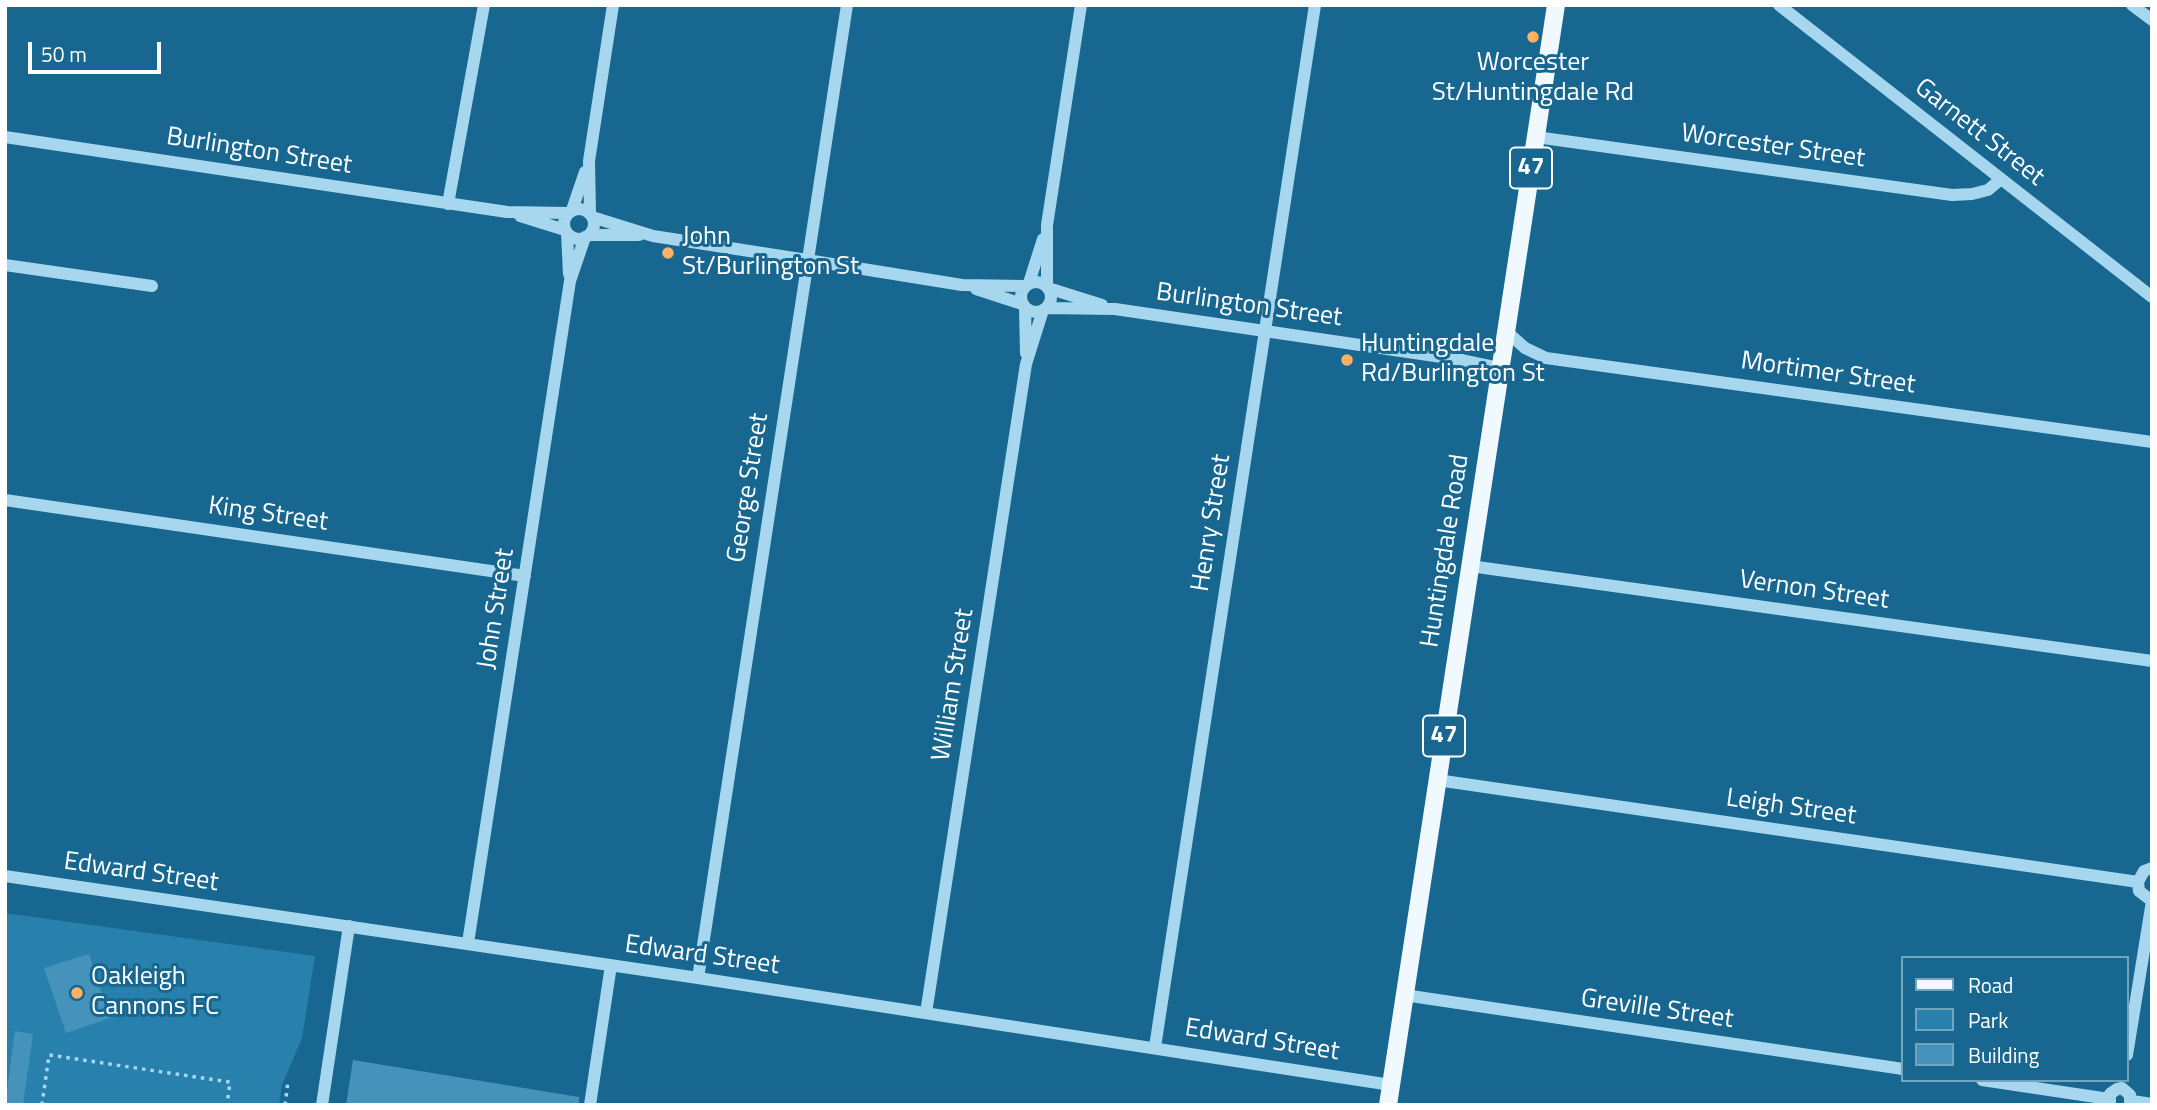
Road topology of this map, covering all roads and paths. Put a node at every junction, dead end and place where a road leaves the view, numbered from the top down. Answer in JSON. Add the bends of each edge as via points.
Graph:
{"nodes":[{"id":1,"x":484,"y":5,"type":"edge"},
{"id":2,"x":612,"y":5,"type":"edge"},
{"id":3,"x":847,"y":5,"type":"edge"},
{"id":4,"x":1081,"y":5,"type":"edge"},
{"id":5,"x":1315,"y":5,"type":"edge"},
{"id":6,"x":1556,"y":5,"type":"edge"},
{"id":7,"x":1779,"y":5,"type":"edge"},
{"id":8,"x":2132,"y":5,"type":"edge"},
{"id":9,"x":2152,"y":20,"type":"edge"},
{"id":10,"x":5,"y":137,"type":"edge"},
{"id":11,"x":1536,"y":137,"type":"junction"},
{"id":12,"x":589,"y":161,"type":"junction"},
{"id":13,"x":2001,"y":179,"type":"junction"},
{"id":14,"x":448,"y":204,"type":"junction"},
{"id":15,"x":570,"y":211,"type":"junction"},
{"id":16,"x":507,"y":212,"type":"junction"},
{"id":17,"x":591,"y":215,"type":"junction"},
{"id":18,"x":1047,"y":225,"type":"junction"},
{"id":19,"x":566,"y":232,"type":"junction"},
{"id":20,"x":587,"y":236,"type":"junction"},
{"id":21,"x":653,"y":236,"type":"junction"},
{"id":22,"x":807,"y":260,"type":"junction"},
{"id":23,"x":5,"y":265,"type":"edge"},
{"id":24,"x":570,"y":281,"type":"junction"},
{"id":25,"x":962,"y":285,"type":"junction"},
{"id":26,"x":1027,"y":285,"type":"junction"},
{"id":27,"x":152,"y":286,"type":"dead end"},
{"id":28,"x":1047,"y":287,"type":"junction"},
{"id":29,"x":2152,"y":297,"type":"edge"},
{"id":30,"x":1024,"y":306,"type":"junction"},
{"id":31,"x":1045,"y":309,"type":"junction"},
{"id":32,"x":1115,"y":309,"type":"junction"},
{"id":33,"x":1265,"y":331,"type":"junction"},
{"id":34,"x":1506,"y":331,"type":"junction"},
{"id":35,"x":1026,"y":364,"type":"junction"},
{"id":36,"x":1500,"y":368,"type":"junction"},
{"id":37,"x":2152,"y":442,"type":"edge"},
{"id":38,"x":5,"y":500,"type":"edge"},
{"id":39,"x":1470,"y":566,"type":"junction"},
{"id":40,"x":525,"y":576,"type":"junction"},
{"id":41,"x":2152,"y":661,"type":"edge"},
{"id":42,"x":1437,"y":780,"type":"junction"},
{"id":43,"x":2152,"y":868,"type":"edge"},
{"id":44,"x":5,"y":876,"type":"edge"},
{"id":45,"x":2138,"y":882,"type":"junction"},
{"id":46,"x":2152,"y":901,"type":"edge"},
{"id":47,"x":349,"y":926,"type":"junction"},
{"id":48,"x":468,"y":943,"type":"junction"},
{"id":49,"x":611,"y":965,"type":"junction"},
{"id":50,"x":698,"y":978,"type":"junction"},
{"id":51,"x":1404,"y":995,"type":"junction"},
{"id":52,"x":926,"y":1013,"type":"junction"},
{"id":53,"x":2129,"y":1043,"type":"edge"},
{"id":54,"x":1155,"y":1047,"type":"junction"},
{"id":55,"x":1902,"y":1069,"type":"edge"},
{"id":56,"x":288,"y":1082,"type":"dead end"},
{"id":57,"x":1994,"y":1082,"type":"edge"},
{"id":58,"x":2123,"y":1084,"type":"edge"},
{"id":59,"x":1391,"y":1085,"type":"junction"},
{"id":60,"x":2109,"y":1102,"type":"edge"},
{"id":61,"x":2131,"y":1103,"type":"edge"},
{"id":62,"x":2152,"y":1104,"type":"edge"},
{"id":63,"x":42,"y":1105,"type":"edge"},
{"id":64,"x":226,"y":1105,"type":"edge"},
{"id":65,"x":285,"y":1105,"type":"edge"},
{"id":66,"x":322,"y":1105,"type":"edge"},
{"id":67,"x":590,"y":1105,"type":"edge"},
{"id":68,"x":1388,"y":1105,"type":"edge"}],
"edges":[{"from":1,"to":14,"type":"street"},
{"from":2,"to":12,"type":"street"},
{"from":3,"to":22,"type":"street","name":"George Street"},
{"from":4,"to":18,"type":"street"},
{"from":5,"to":33,"type":"street","name":"Henry Street"},
{"from":6,"to":11,"type":"main road","name":"Huntingdale Road","number":"47"},
{"from":7,"to":13,"type":"street","name":"Garnett Street"},
{"from":8,"to":9,"type":"street"},
{"from":10,"to":14,"type":"street","name":"Burlington Street"},
{"from":11,"to":13,"type":"street","name":"Worcester Street","via":[[1952,195],[1989,190]]},
{"from":11,"to":34,"type":"main road","name":"Huntingdale Road","number":"47"},
{"from":12,"to":15,"type":"street"},
{"from":12,"to":17,"type":"street"},
{"from":13,"to":29,"type":"street","name":"Garnett Street"},
{"from":14,"to":16,"type":"street","name":"Burlington Street"},
{"from":15,"to":16,"type":"street","name":"Burlington Street"},
{"from":15,"to":17,"type":"street","via":[[581,209]]},
{"from":15,"to":19,"type":"street","via":[[564,221]]},
{"from":16,"to":19,"type":"street","name":"Burlington Street"},
{"from":17,"to":20,"type":"street","via":[[594,226]]},
{"from":17,"to":21,"type":"street"},
{"from":18,"to":26,"type":"street"},
{"from":18,"to":28,"type":"street"},
{"from":19,"to":20,"type":"street","via":[[575,239]]},
{"from":19,"to":24,"type":"street","name":"John Street"},
{"from":20,"to":21,"type":"street"},
{"from":20,"to":24,"type":"street","name":"John Street"},
{"from":21,"to":22,"type":"street"},
{"from":22,"to":25,"type":"street"},
{"from":22,"to":50,"type":"street","name":"George Street"},
{"from":23,"to":27,"type":"street"},
{"from":24,"to":40,"type":"street","name":"John Street"},
{"from":25,"to":26,"type":"street"},
{"from":25,"to":30,"type":"street"},
{"from":26,"to":28,"type":"street","via":[[1038,282]]},
{"from":26,"to":30,"type":"street","via":[[1021,295]]},
{"from":28,"to":31,"type":"street","via":[[1051,298]]},
{"from":28,"to":32,"type":"street","name":"Burlington Street"},
{"from":30,"to":31,"type":"street","via":[[1034,312]]},
{"from":30,"to":35,"type":"street","name":"William Street"},
{"from":31,"to":32,"type":"street","name":"Burlington Street"},
{"from":31,"to":35,"type":"street","name":"William Street"},
{"from":32,"to":33,"type":"street","name":"Burlington Street"},
{"from":33,"to":36,"type":"street","name":"Burlington Street"},
{"from":33,"to":54,"type":"street","name":"Henry Street"},
{"from":34,"to":36,"type":"main road","name":"Huntingdale Road","number":"47"},
{"from":34,"to":37,"type":"street","name":"Mortimer Street","via":[[1546,358]]},
{"from":35,"to":52,"type":"street","name":"William Street"},
{"from":36,"to":39,"type":"main road","name":"Huntingdale Road","number":"47"},
{"from":38,"to":40,"type":"street","name":"King Street"},
{"from":39,"to":41,"type":"street","name":"Vernon Street"},
{"from":39,"to":42,"type":"main road","name":"Huntingdale Road","number":"47"},
{"from":40,"to":48,"type":"street","name":"John Street"},
{"from":42,"to":45,"type":"street","name":"Leigh Street"},
{"from":42,"to":51,"type":"main road","name":"Huntingdale Road","number":"47"},
{"from":43,"to":45,"type":"street","via":[[2144,871]]},
{"from":44,"to":47,"type":"street","name":"Edward Street"},
{"from":45,"to":46,"type":"street","via":[[2139,891]]},
{"from":46,"to":53,"type":"street"},
{"from":47,"to":48,"type":"street","name":"Edward Street"},
{"from":47,"to":66,"type":"street"},
{"from":48,"to":49,"type":"street","name":"Edward Street"},
{"from":49,"to":50,"type":"street","name":"Edward Street"},
{"from":49,"to":67,"type":"street"},
{"from":50,"to":52,"type":"street","name":"Edward Street"},
{"from":51,"to":55,"type":"street","name":"Greville Street"},
{"from":51,"to":59,"type":"main road","name":"Huntingdale Road","number":"47"},
{"from":52,"to":54,"type":"street","name":"Edward Street"},
{"from":54,"to":59,"type":"street","name":"Edward Street"},
{"from":56,"to":65,"type":"path"},
{"from":57,"to":60,"type":"street"},
{"from":58,"to":60,"type":"street","via":[[2113,1091]]},
{"from":58,"to":61,"type":"street"},
{"from":59,"to":68,"type":"main road","name":"Huntingdale Road","number":"47"},
{"from":61,"to":62,"type":"street"},
{"from":63,"to":64,"type":"path","via":[[50,1055],[230,1082]]}]}
